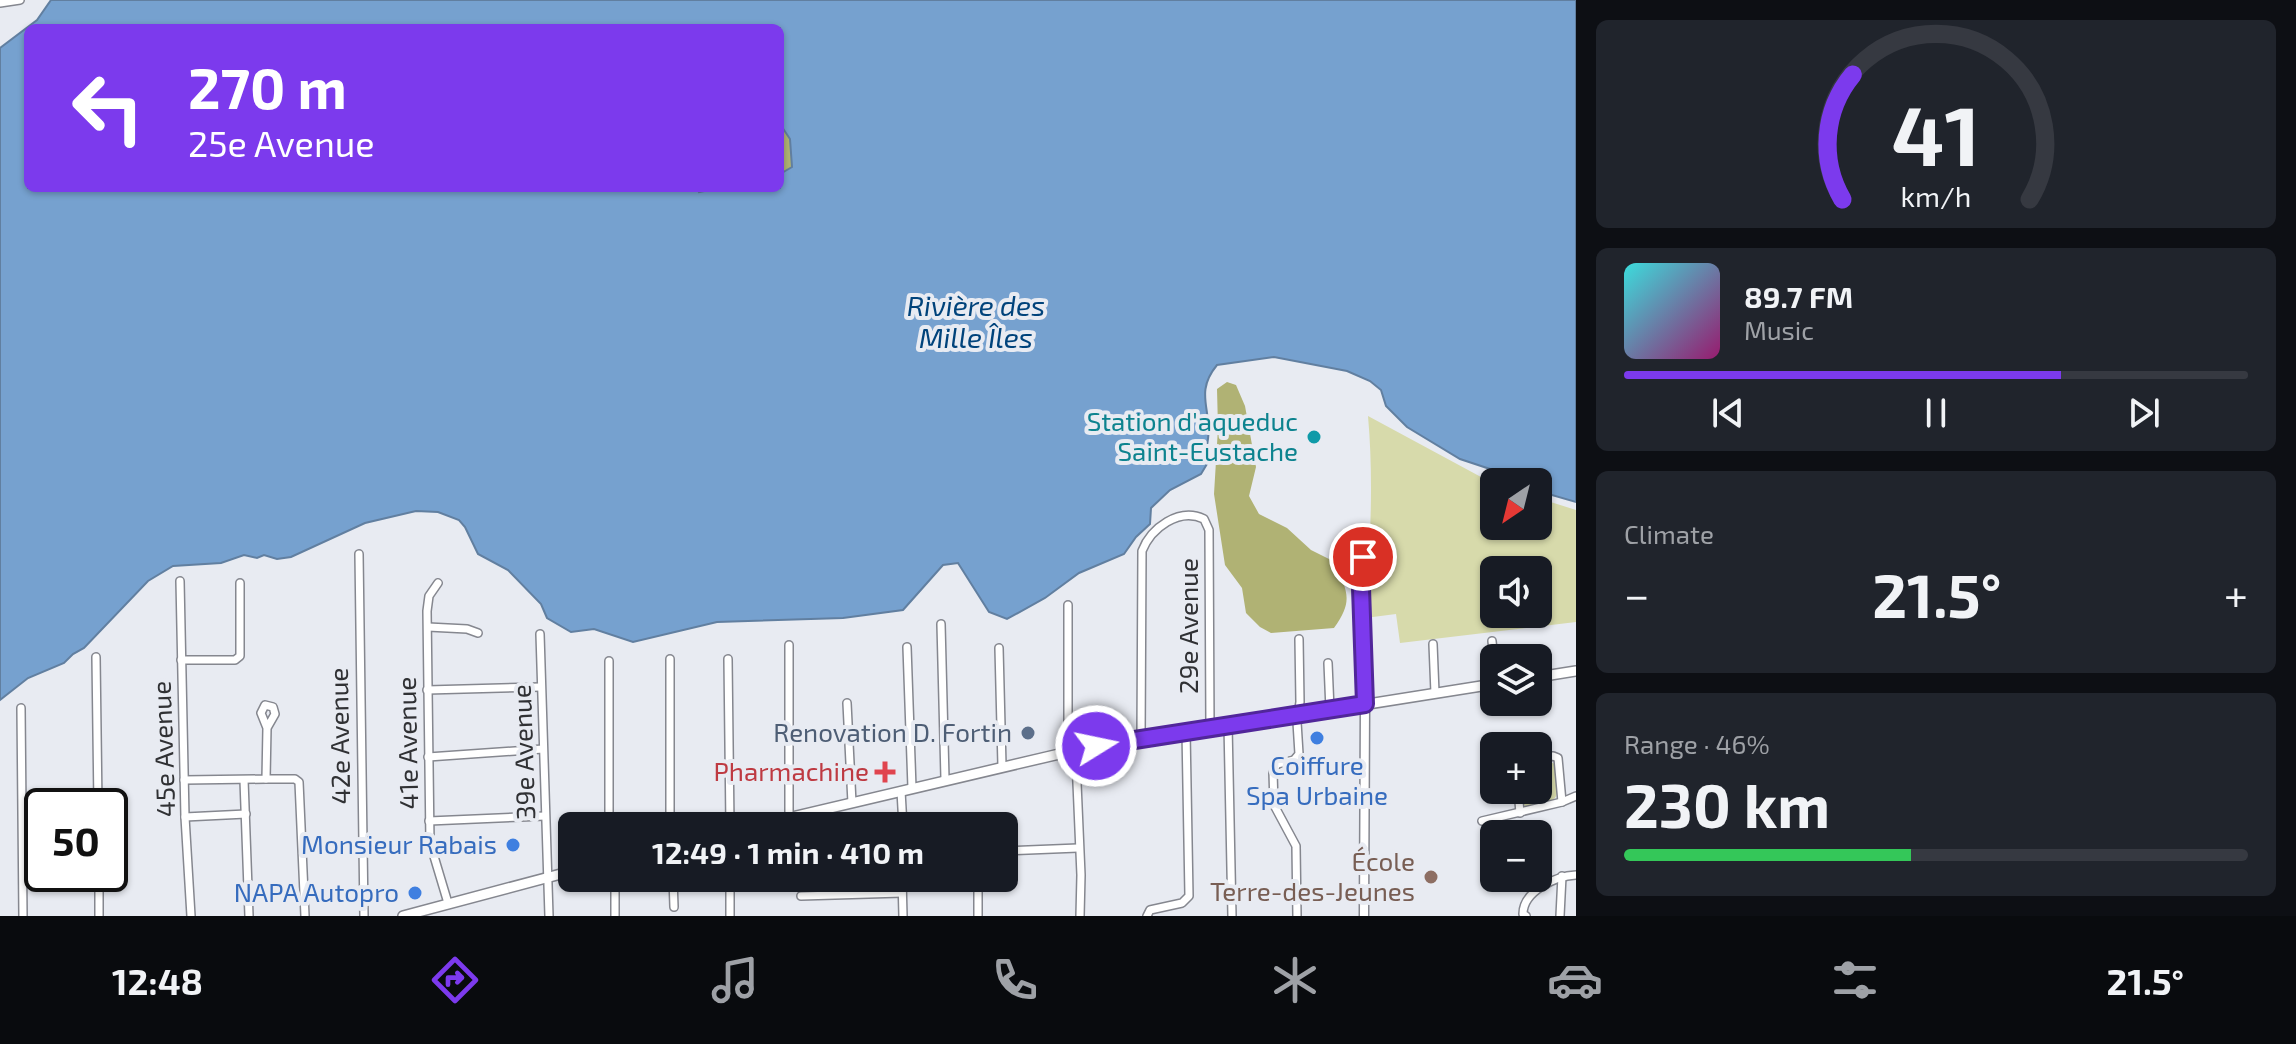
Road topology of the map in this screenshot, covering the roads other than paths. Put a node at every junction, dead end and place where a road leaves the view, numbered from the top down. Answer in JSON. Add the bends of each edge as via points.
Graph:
{"nodes":[{"id":1,"x":20,"y":0,"type":"edge"},
{"id":2,"x":0,"y":3,"type":"edge"},
{"id":3,"x":1364,"y":553,"type":"dead end"},
{"id":4,"x":359,"y":554,"type":"dead end"},
{"id":5,"x":180,"y":581,"type":"dead end"},
{"id":6,"x":240,"y":583,"type":"dead end"},
{"id":7,"x":438,"y":583,"type":"dead end"},
{"id":8,"x":1068,"y":605,"type":"dead end"},
{"id":9,"x":941,"y":624,"type":"dead end"},
{"id":10,"x":428,"y":627,"type":"junction"},
{"id":11,"x":478,"y":633,"type":"dead end"},
{"id":12,"x":540,"y":634,"type":"dead end"},
{"id":13,"x":1299,"y":639,"type":"dead end"},
{"id":14,"x":1492,"y":641,"type":"dead end"},
{"id":15,"x":1433,"y":644,"type":"dead end"},
{"id":16,"x":1492,"y":644,"type":"edge"},
{"id":17,"x":789,"y":645,"type":"dead end"},
{"id":18,"x":907,"y":647,"type":"dead end"},
{"id":19,"x":999,"y":648,"type":"dead end"},
{"id":20,"x":96,"y":657,"type":"dead end"},
{"id":21,"x":670,"y":659,"type":"dead end"},
{"id":22,"x":728,"y":659,"type":"dead end"},
{"id":23,"x":181,"y":660,"type":"junction"},
{"id":24,"x":609,"y":661,"type":"dead end"},
{"id":25,"x":1328,"y":663,"type":"dead end"},
{"id":26,"x":1576,"y":671,"type":"edge"},
{"id":27,"x":1552,"y":675,"type":"edge"},
{"id":28,"x":1480,"y":686,"type":"edge"},
{"id":29,"x":541,"y":687,"type":"junction"},
{"id":30,"x":427,"y":690,"type":"junction"},
{"id":31,"x":1435,"y":693,"type":"junction"},
{"id":32,"x":847,"y":703,"type":"dead end"},
{"id":33,"x":1365,"y":704,"type":"junction"},
{"id":34,"x":21,"y":708,"type":"dead end"},
{"id":35,"x":1330,"y":710,"type":"junction"},
{"id":36,"x":1298,"y":715,"type":"junction"},
{"id":37,"x":1228,"y":725,"type":"junction"},
{"id":38,"x":267,"y":728,"type":"dead end"},
{"id":39,"x":1210,"y":728,"type":"junction"},
{"id":40,"x":1186,"y":731,"type":"junction"},
{"id":41,"x":1141,"y":738,"type":"junction"},
{"id":42,"x":543,"y":749,"type":"junction"},
{"id":43,"x":1072,"y":751,"type":"junction"},
{"id":44,"x":1552,"y":756,"type":"edge"},
{"id":45,"x":428,"y":757,"type":"junction"},
{"id":46,"x":1002,"y":766,"type":"junction"},
{"id":47,"x":266,"y":779,"type":"junction"},
{"id":48,"x":945,"y":779,"type":"junction"},
{"id":49,"x":184,"y":780,"type":"junction"},
{"id":50,"x":244,"y":780,"type":"junction"},
{"id":51,"x":98,"y":788,"type":"edge"},
{"id":52,"x":912,"y":788,"type":"junction"},
{"id":53,"x":901,"y":791,"type":"junction"},
{"id":54,"x":1576,"y":796,"type":"edge"},
{"id":55,"x":1562,"y":802,"type":"junction"},
{"id":56,"x":852,"y":803,"type":"junction"},
{"id":57,"x":1519,"y":804,"type":"edge"},
{"id":58,"x":609,"y":812,"type":"edge"},
{"id":59,"x":670,"y":812,"type":"edge"},
{"id":60,"x":730,"y":812,"type":"edge"},
{"id":61,"x":789,"y":812,"type":"edge"},
{"id":62,"x":814,"y":812,"type":"edge"},
{"id":63,"x":902,"y":812,"type":"edge"},
{"id":64,"x":1520,"y":813,"type":"junction"},
{"id":65,"x":246,"y":814,"type":"junction"},
{"id":66,"x":545,"y":816,"type":"junction"},
{"id":67,"x":185,"y":817,"type":"junction"},
{"id":68,"x":1487,"y":820,"type":"edge"},
{"id":69,"x":429,"y":821,"type":"junction"},
{"id":70,"x":1078,"y":848,"type":"junction"},
{"id":71,"x":1018,"y":850,"type":"edge"},
{"id":72,"x":558,"y":875,"type":"edge"},
{"id":73,"x":1576,"y":875,"type":"edge"},
{"id":74,"x":1562,"y":876,"type":"junction"},
{"id":75,"x":549,"y":877,"type":"junction"},
{"id":76,"x":99,"y":892,"type":"edge"},
{"id":77,"x":615,"y":892,"type":"edge"},
{"id":78,"x":673,"y":892,"type":"edge"},
{"id":79,"x":730,"y":892,"type":"edge"},
{"id":80,"x":978,"y":892,"type":"edge"},
{"id":81,"x":902,"y":893,"type":"joint"},
{"id":82,"x":801,"y":896,"type":"dead end"},
{"id":83,"x":448,"y":903,"type":"junction"},
{"id":84,"x":674,"y":907,"type":"dead end"},
{"id":85,"x":429,"y":912,"type":"edge"},
{"id":86,"x":23,"y":916,"type":"edge"},
{"id":87,"x":99,"y":916,"type":"edge"},
{"id":88,"x":191,"y":916,"type":"edge"},
{"id":89,"x":249,"y":916,"type":"edge"},
{"id":90,"x":305,"y":916,"type":"edge"},
{"id":91,"x":364,"y":916,"type":"edge"},
{"id":92,"x":403,"y":916,"type":"edge"},
{"id":93,"x":549,"y":916,"type":"edge"},
{"id":94,"x":615,"y":916,"type":"edge"},
{"id":95,"x":730,"y":916,"type":"edge"},
{"id":96,"x":903,"y":916,"type":"edge"},
{"id":97,"x":978,"y":916,"type":"edge"},
{"id":98,"x":1080,"y":916,"type":"edge"},
{"id":99,"x":1147,"y":916,"type":"edge"},
{"id":100,"x":1232,"y":916,"type":"edge"},
{"id":101,"x":1297,"y":916,"type":"edge"},
{"id":102,"x":1364,"y":916,"type":"edge"},
{"id":103,"x":1526,"y":916,"type":"edge"},
{"id":104,"x":1560,"y":916,"type":"edge"}],
"edges":[{"from":1,"to":2,"type":"street"},
{"from":3,"to":33,"type":"street"},
{"from":4,"to":91,"type":"street","name":"42e Avenue"},
{"from":5,"to":23,"type":"street","name":"45e Avenue"},
{"from":6,"to":23,"type":"street","via":[[240,656]]},
{"from":7,"to":10,"type":"street","name":"41e Avenue","via":[[429,596]]},
{"from":8,"to":43,"type":"street"},
{"from":9,"to":48,"type":"street"},
{"from":10,"to":11,"type":"street"},
{"from":10,"to":30,"type":"street","name":"41e Avenue"},
{"from":12,"to":29,"type":"street","name":"39e Avenue"},
{"from":13,"to":36,"type":"street"},
{"from":14,"to":16,"type":"street"},
{"from":15,"to":31,"type":"street"},
{"from":17,"to":61,"type":"street"},
{"from":18,"to":52,"type":"street"},
{"from":19,"to":46,"type":"street"},
{"from":20,"to":51,"type":"street"},
{"from":21,"to":59,"type":"street"},
{"from":22,"to":60,"type":"street"},
{"from":23,"to":49,"type":"street","name":"45e Avenue"},
{"from":24,"to":58,"type":"street"},
{"from":25,"to":35,"type":"street"},
{"from":26,"to":27,"type":"main road"},
{"from":28,"to":31,"type":"main road"},
{"from":29,"to":30,"type":"street"},
{"from":29,"to":42,"type":"street","name":"39e Avenue"},
{"from":30,"to":45,"type":"street","name":"41e Avenue"},
{"from":31,"to":33,"type":"main road"},
{"from":32,"to":56,"type":"street"},
{"from":33,"to":35,"type":"main road"},
{"from":33,"to":102,"type":"street"},
{"from":34,"to":86,"type":"street"},
{"from":35,"to":36,"type":"main road"},
{"from":36,"to":37,"type":"main road"},
{"from":36,"to":101,"type":"street","via":[[1299,756],[1277,764],[1273,772],[1275,808],[1296,846]]},
{"from":37,"to":39,"type":"main road"},
{"from":37,"to":100,"type":"street"},
{"from":38,"to":47,"type":"street"},
{"from":39,"to":40,"type":"main road"},
{"from":39,"to":41,"type":"street","name":"29e Avenue","via":[[1208,524],[1195,516],[1172,520],[1151,534],[1142,551]]},
{"from":40,"to":41,"type":"main road"},
{"from":40,"to":99,"type":"street","name":"29e Avenue","via":[[1189,896],[1182,903],[1150,910]]},
{"from":41,"to":43,"type":"main road"},
{"from":42,"to":45,"type":"street"},
{"from":42,"to":66,"type":"street","name":"39e Avenue"},
{"from":43,"to":46,"type":"main road"},
{"from":43,"to":70,"type":"street"},
{"from":44,"to":55,"type":"street","via":[[1558,758]]},
{"from":45,"to":69,"type":"street","name":"41e Avenue"},
{"from":46,"to":48,"type":"main road"},
{"from":47,"to":50,"type":"street"},
{"from":47,"to":90,"type":"street","via":[[299,782]]},
{"from":48,"to":52,"type":"main road"},
{"from":49,"to":50,"type":"street"},
{"from":49,"to":67,"type":"street","name":"45e Avenue"},
{"from":50,"to":65,"type":"street"},
{"from":52,"to":53,"type":"main road"},
{"from":53,"to":56,"type":"main road"},
{"from":53,"to":63,"type":"street"},
{"from":54,"to":55,"type":"street"},
{"from":55,"to":64,"type":"street"},
{"from":56,"to":62,"type":"main road"},
{"from":57,"to":64,"type":"street"},
{"from":64,"to":68,"type":"street"},
{"from":65,"to":67,"type":"street"},
{"from":65,"to":89,"type":"street"},
{"from":66,"to":69,"type":"street"},
{"from":66,"to":75,"type":"street","name":"39e Avenue"},
{"from":67,"to":88,"type":"street","name":"45e Avenue"},
{"from":69,"to":83,"type":"street","name":"41e Avenue","via":[[432,854]]},
{"from":70,"to":71,"type":"street"},
{"from":70,"to":98,"type":"street"},
{"from":72,"to":75,"type":"main road"},
{"from":73,"to":74,"type":"street"},
{"from":74,"to":103,"type":"street","via":[[1527,899]]},
{"from":74,"to":104,"type":"street"},
{"from":75,"to":83,"type":"main road"},
{"from":75,"to":93,"type":"street","name":"39e Avenue"},
{"from":76,"to":87,"type":"street"},
{"from":77,"to":94,"type":"street"},
{"from":78,"to":84,"type":"street"},
{"from":79,"to":95,"type":"street"},
{"from":80,"to":97,"type":"street"},
{"from":81,"to":82,"type":"street"},
{"from":81,"to":96,"type":"street"},
{"from":83,"to":85,"type":"main road"},
{"from":85,"to":92,"type":"main road"}]}
